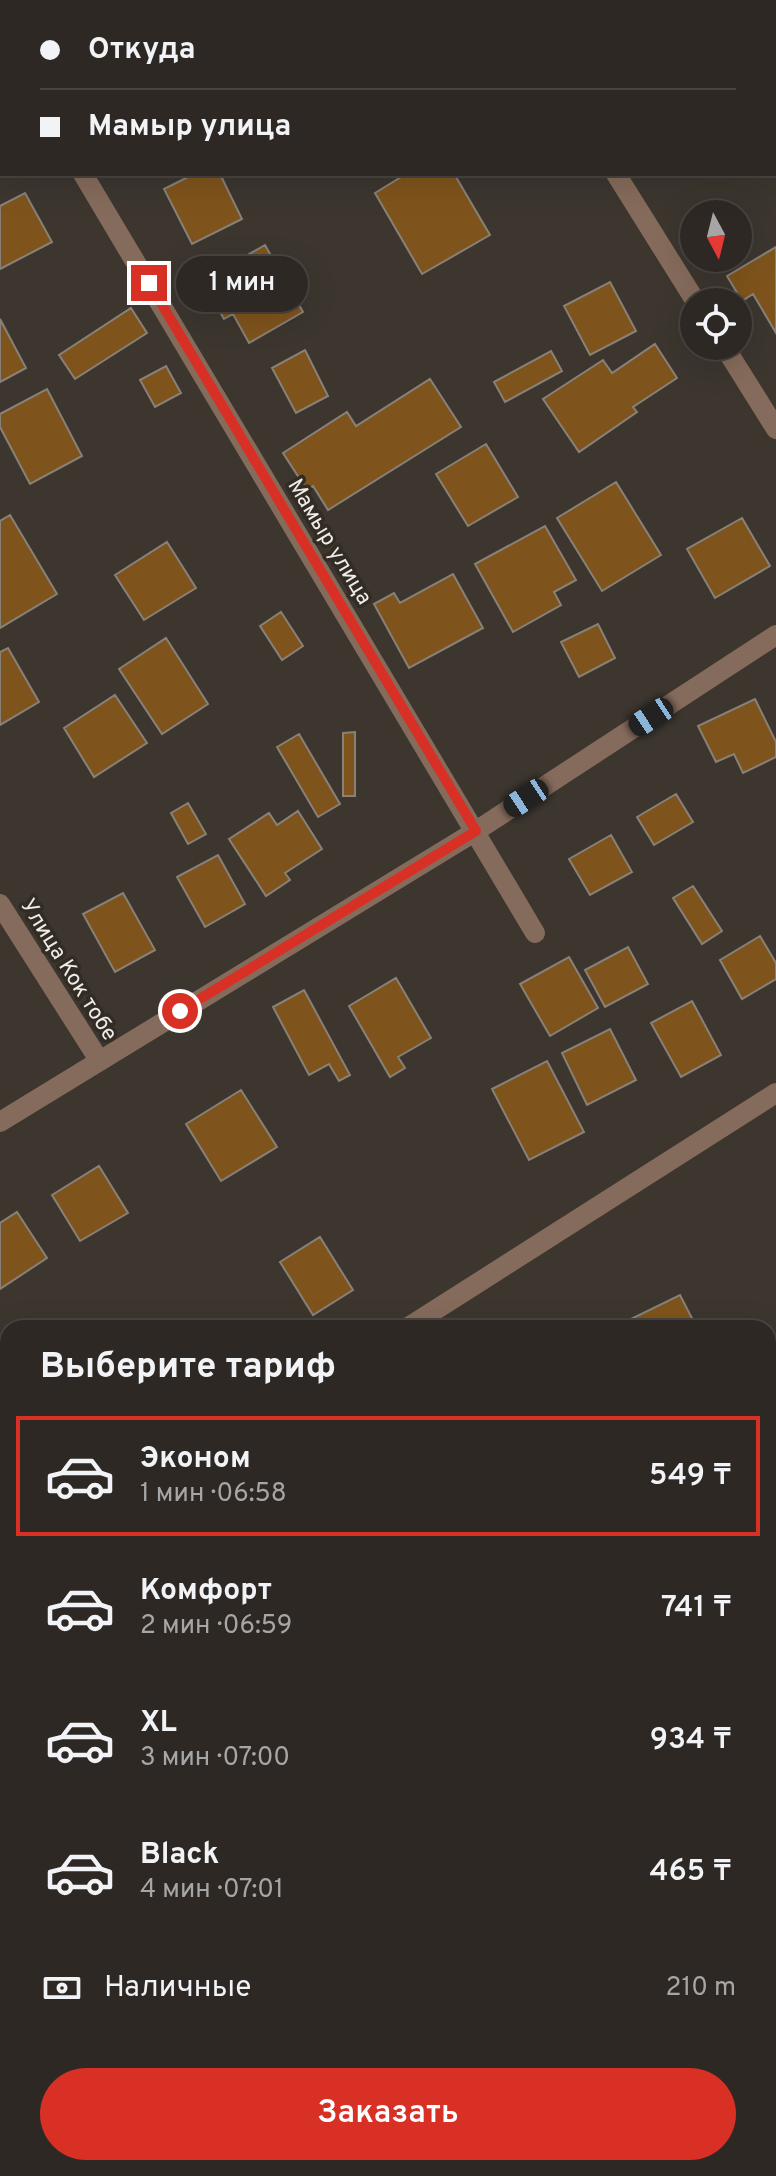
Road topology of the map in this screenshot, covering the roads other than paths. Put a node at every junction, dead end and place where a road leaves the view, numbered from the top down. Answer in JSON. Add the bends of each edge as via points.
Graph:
{"nodes":[{"id":1,"x":84,"y":176,"type":"edge"},
{"id":2,"x":617,"y":176,"type":"edge"},
{"id":3,"x":687,"y":288,"type":"edge"},
{"id":4,"x":733,"y":360,"type":"edge"},
{"id":5,"x":776,"y":429,"type":"edge"},
{"id":6,"x":776,"y":635,"type":"edge"},
{"id":7,"x":476,"y":831,"type":"junction"},
{"id":8,"x":0,"y":904,"type":"edge"},
{"id":9,"x":535,"y":933,"type":"dead end"},
{"id":10,"x":99,"y":1060,"type":"junction"},
{"id":11,"x":776,"y":1093,"type":"edge"},
{"id":12,"x":0,"y":1122,"type":"edge"},
{"id":13,"x":420,"y":1320,"type":"edge"}],
"edges":[{"from":1,"to":7,"type":"street","name":"Мамыр улица"},
{"from":2,"to":3,"type":"street"},
{"from":4,"to":5,"type":"street"},
{"from":6,"to":7,"type":"street"},
{"from":7,"to":9,"type":"street","name":"Мамыр улица"},
{"from":7,"to":10,"type":"street"},
{"from":8,"to":10,"type":"street","name":"Улица Кок тобе"},
{"from":10,"to":12,"type":"street"},
{"from":11,"to":13,"type":"street"}]}
